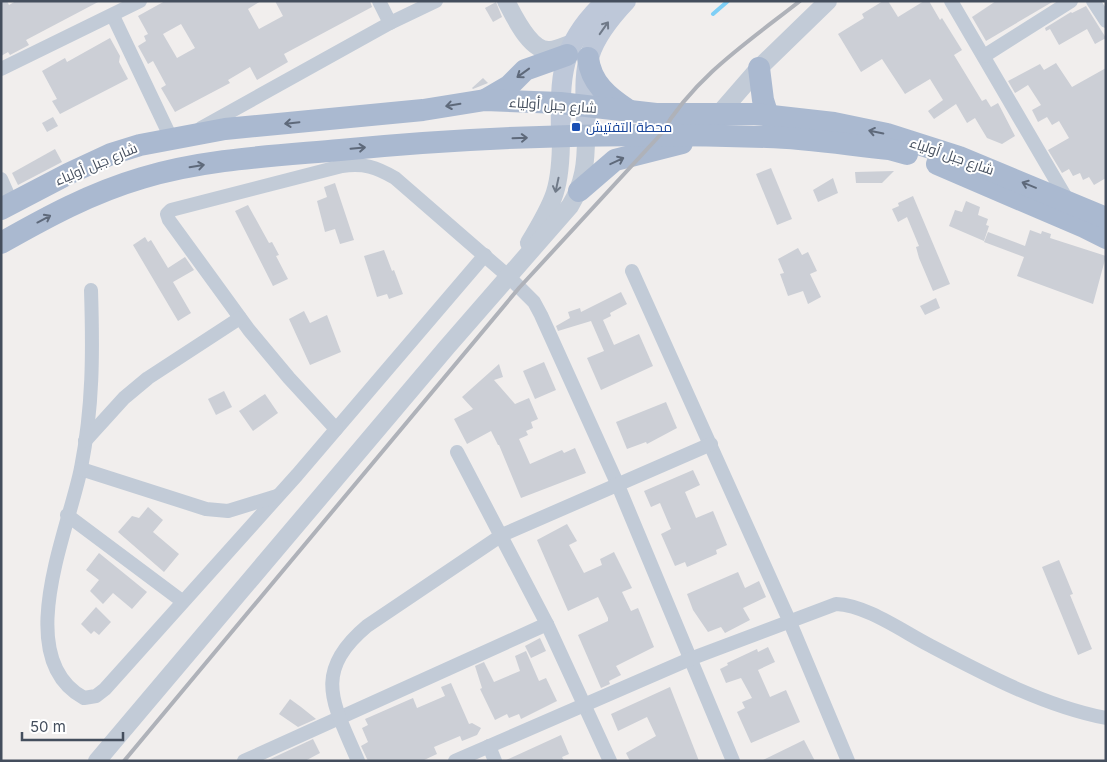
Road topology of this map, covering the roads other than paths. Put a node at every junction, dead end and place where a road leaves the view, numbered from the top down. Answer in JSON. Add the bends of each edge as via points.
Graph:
{"nodes":[{"id":1,"x":140,"y":1,"type":"edge"},
{"id":2,"x":379,"y":1,"type":"edge"},
{"id":3,"x":436,"y":1,"type":"edge"},
{"id":4,"x":506,"y":1,"type":"edge"},
{"id":5,"x":606,"y":1,"type":"edge"},
{"id":6,"x":626,"y":1,"type":"edge"},
{"id":7,"x":828,"y":1,"type":"edge"},
{"id":8,"x":951,"y":1,"type":"edge"},
{"id":9,"x":1071,"y":1,"type":"edge"},
{"id":10,"x":1094,"y":1,"type":"edge"},
{"id":11,"x":113,"y":16,"type":"junction"},
{"id":12,"x":1106,"y":21,"type":"edge"},
{"id":13,"x":390,"y":23,"type":"junction"},
{"id":14,"x":575,"y":52,"type":"junction"},
{"id":15,"x":984,"y":56,"type":"junction"},
{"id":16,"x":759,"y":68,"type":"junction"},
{"id":17,"x":1,"y":69,"type":"edge"},
{"id":18,"x":485,"y":100,"type":"junction"},
{"id":19,"x":560,"y":103,"type":"junction"},
{"id":20,"x":586,"y":105,"type":"junction"},
{"id":21,"x":630,"y":112,"type":"junction"},
{"id":22,"x":719,"y":114,"type":"junction"},
{"id":23,"x":768,"y":116,"type":"junction"},
{"id":24,"x":586,"y":136,"type":"junction"},
{"id":25,"x":561,"y":137,"type":"junction"},
{"id":26,"x":733,"y":137,"type":"junction"},
{"id":27,"x":176,"y":138,"type":"junction"},
{"id":28,"x":1,"y":179,"type":"edge"},
{"id":29,"x":579,"y":191,"type":"junction"},
{"id":30,"x":1068,"y":201,"type":"junction"},
{"id":31,"x":6,"y":207,"type":"edge"},
{"id":32,"x":1106,"y":218,"type":"edge"},
{"id":33,"x":1106,"y":238,"type":"edge"},
{"id":34,"x":1,"y":242,"type":"edge"},
{"id":35,"x":485,"y":256,"type":"junction"},
{"id":36,"x":632,"y":271,"type":"dead end"},
{"id":37,"x":511,"y":274,"type":"junction"},
{"id":38,"x":91,"y":290,"type":"dead end"},
{"id":39,"x":240,"y":318,"type":"junction"},
{"id":40,"x":336,"y":429,"type":"junction"},
{"id":41,"x":85,"y":441,"type":"junction"},
{"id":42,"x":711,"y":444,"type":"junction"},
{"id":43,"x":457,"y":452,"type":"dead end"},
{"id":44,"x":81,"y":469,"type":"junction"},
{"id":45,"x":617,"y":483,"type":"junction"},
{"id":46,"x":278,"y":496,"type":"junction"},
{"id":47,"x":67,"y":515,"type":"junction"},
{"id":48,"x":502,"y":535,"type":"junction"},
{"id":49,"x":182,"y":602,"type":"junction"},
{"id":50,"x":789,"y":620,"type":"junction"},
{"id":51,"x":547,"y":624,"type":"junction"},
{"id":52,"x":690,"y":659,"type":"junction"},
{"id":53,"x":585,"y":703,"type":"junction"},
{"id":54,"x":1106,"y":718,"type":"edge"},
{"id":55,"x":341,"y":719,"type":"junction"},
{"id":56,"x":489,"y":746,"type":"junction"},
{"id":57,"x":97,"y":761,"type":"edge"},
{"id":58,"x":244,"y":761,"type":"edge"},
{"id":59,"x":358,"y":761,"type":"edge"},
{"id":60,"x":455,"y":761,"type":"edge"},
{"id":61,"x":495,"y":761,"type":"edge"},
{"id":62,"x":610,"y":761,"type":"edge"},
{"id":63,"x":733,"y":761,"type":"edge"},
{"id":64,"x":848,"y":761,"type":"edge"}],
"edges":[{"from":1,"to":11,"type":"street"},
{"from":2,"to":13,"type":"street"},
{"from":3,"to":13,"type":"street"},
{"from":4,"to":14,"type":"street","via":[[524,32],[537,46],[550,51]]},
{"from":5,"to":14,"type":"main road","via":[[594,13]]},
{"from":14,"to":6,"type":"main road","one_way":true},
{"from":7,"to":16,"type":"street"},
{"from":8,"to":15,"type":"street"},
{"from":9,"to":15,"type":"street"},
{"from":10,"to":12,"type":"street"},
{"from":11,"to":17,"type":"street"},
{"from":11,"to":27,"type":"street"},
{"from":13,"to":27,"type":"street"},
{"from":14,"to":18,"type":"main road","one_way":true,"via":[[525,70],[509,86]]},
{"from":14,"to":19,"type":"main road","via":[[562,73]]},
{"from":14,"to":20,"type":"main road","via":[[585,73]]},
{"from":14,"to":21,"type":"main road","via":[[599,87]]},
{"from":15,"to":30,"type":"street"},
{"from":16,"to":22,"type":"street"},
{"from":16,"to":23,"type":"main road"},
{"from":18,"to":19,"type":"main road","name":"شارع جبل أولياء"},
{"from":18,"to":27,"type":"main road","name":"شارع جبل أولياء","one_way":true},
{"from":19,"to":20,"type":"main road","name":"شارع جبل أولياء"},
{"from":19,"to":25,"type":"main road"},
{"from":20,"to":21,"type":"main road","name":"شارع جبل أولياء"},
{"from":20,"to":24,"type":"main road"},
{"from":21,"to":22,"type":"main road","name":"شارع جبل أولياء"},
{"from":22,"to":23,"type":"main road","name":"شارع جبل أولياء"},
{"from":30,"to":23,"type":"main road","name":"شارع جبل أولياء","one_way":true,"via":[[959,157],[887,134],[834,123]]},
{"from":24,"to":25,"type":"main road","name":"شارع جبل أولياء"},
{"from":24,"to":26,"type":"main road","name":"شارع جبل أولياء"},
{"from":24,"to":29,"type":"street","via":[[585,171]]},
{"from":34,"to":25,"type":"main road","name":"شارع جبل أولياء","one_way":true,"via":[[76,202],[143,178],[185,168],[416,143]]},
{"from":25,"to":37,"type":"street","one_way":true,"via":[[561,167],[555,196]]},
{"from":29,"to":26,"type":"main road","one_way":true,"via":[[615,160],[678,144]]},
{"from":26,"to":33,"type":"main road","name":"شارع جبل أولياء","via":[[768,137],[889,149],[922,158]]},
{"from":27,"to":31,"type":"main road","name":"شارع جبل أولياء","via":[[112,154]]},
{"from":28,"to":31,"type":"street"},
{"from":29,"to":37,"type":"street","via":[[558,221]]},
{"from":30,"to":32,"type":"main road","name":"شارع جبل أولياء"},
{"from":35,"to":37,"type":"street"},
{"from":35,"to":39,"type":"street","via":[[395,178],[375,167],[358,164],[171,210],[167,214],[168,220]]},
{"from":35,"to":40,"type":"street"},
{"from":36,"to":42,"type":"street"},
{"from":37,"to":45,"type":"street","via":[[541,315]]},
{"from":37,"to":57,"type":"street"},
{"from":38,"to":41,"type":"street","via":[[94,366]]},
{"from":39,"to":40,"type":"street"},
{"from":39,"to":41,"type":"street","via":[[148,378],[124,398]]},
{"from":40,"to":46,"type":"street"},
{"from":41,"to":44,"type":"street"},
{"from":42,"to":45,"type":"street"},
{"from":42,"to":50,"type":"street"},
{"from":43,"to":48,"type":"street"},
{"from":44,"to":46,"type":"street","via":[[206,509],[228,511]]},
{"from":44,"to":47,"type":"street"},
{"from":45,"to":48,"type":"street"},
{"from":45,"to":52,"type":"street"},
{"from":46,"to":49,"type":"street"},
{"from":47,"to":49,"type":"street"},
{"from":47,"to":49,"type":"street","via":[[48,621],[55,668],[72,692],[84,698],[96,696],[105,689]]},
{"from":48,"to":51,"type":"street"},
{"from":48,"to":55,"type":"street","via":[[348,641],[332,674],[332,692]]},
{"from":50,"to":52,"type":"street"},
{"from":50,"to":54,"type":"street","via":[[826,606],[847,604],[1050,702]]},
{"from":50,"to":64,"type":"street"},
{"from":51,"to":53,"type":"street"},
{"from":51,"to":55,"type":"street"},
{"from":52,"to":53,"type":"street"},
{"from":52,"to":63,"type":"street"},
{"from":53,"to":56,"type":"street"},
{"from":53,"to":62,"type":"street"},
{"from":55,"to":58,"type":"street"},
{"from":55,"to":59,"type":"street"},
{"from":56,"to":60,"type":"street"},
{"from":56,"to":61,"type":"street"}]}
